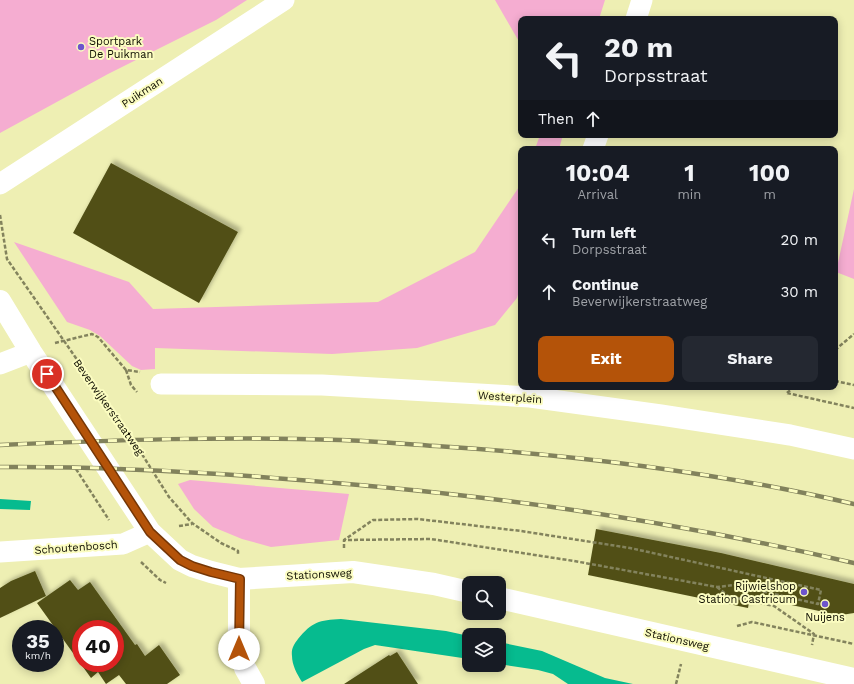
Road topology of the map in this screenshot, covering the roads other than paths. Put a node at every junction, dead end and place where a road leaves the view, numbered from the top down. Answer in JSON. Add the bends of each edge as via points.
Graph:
{"nodes":[{"id":1,"x":284,"y":0,"type":"edge"},
{"id":2,"x":642,"y":0,"type":"edge"},
{"id":3,"x":637,"y":16,"type":"edge"},
{"id":4,"x":0,"y":184,"type":"edge"},
{"id":5,"x":0,"y":301,"type":"edge"},
{"id":6,"x":32,"y":352,"type":"junction"},
{"id":7,"x":0,"y":364,"type":"edge"},
{"id":8,"x":162,"y":384,"type":"road end"},
{"id":9,"x":531,"y":392,"type":"edge"},
{"id":10,"x":854,"y":449,"type":"edge"},
{"id":11,"x":150,"y":532,"type":"junction"},
{"id":12,"x":0,"y":552,"type":"edge"},
{"id":13,"x":240,"y":579,"type":"junction"},
{"id":14,"x":462,"y":590,"type":"edge"},
{"id":15,"x":506,"y":600,"type":"edge"},
{"id":16,"x":854,"y":679,"type":"edge"},
{"id":17,"x":254,"y":684,"type":"edge"}],
"edges":[{"from":1,"to":4,"type":"street","name":"Puikman"},
{"from":2,"to":3,"type":"street"},
{"from":5,"to":6,"type":"main road"},
{"from":6,"to":7,"type":"street"},
{"from":6,"to":11,"type":"main road"},
{"from":8,"to":9,"type":"street","name":"Westerplein","via":[[322,385]]},
{"from":9,"to":10,"type":"street","name":"Westerplein","via":[[790,435]]},
{"from":11,"to":12,"type":"street","name":"Schoutenbosch","via":[[123,544]]},
{"from":11,"to":13,"type":"main road","name":"Stationsweg","via":[[180,560],[192,566]]},
{"from":13,"to":14,"type":"main road","name":"Stationsweg","via":[[353,572]]},
{"from":13,"to":17,"type":"main road","via":[[239,649]]},
{"from":15,"to":16,"type":"main road","name":"Stationsweg"}]}
